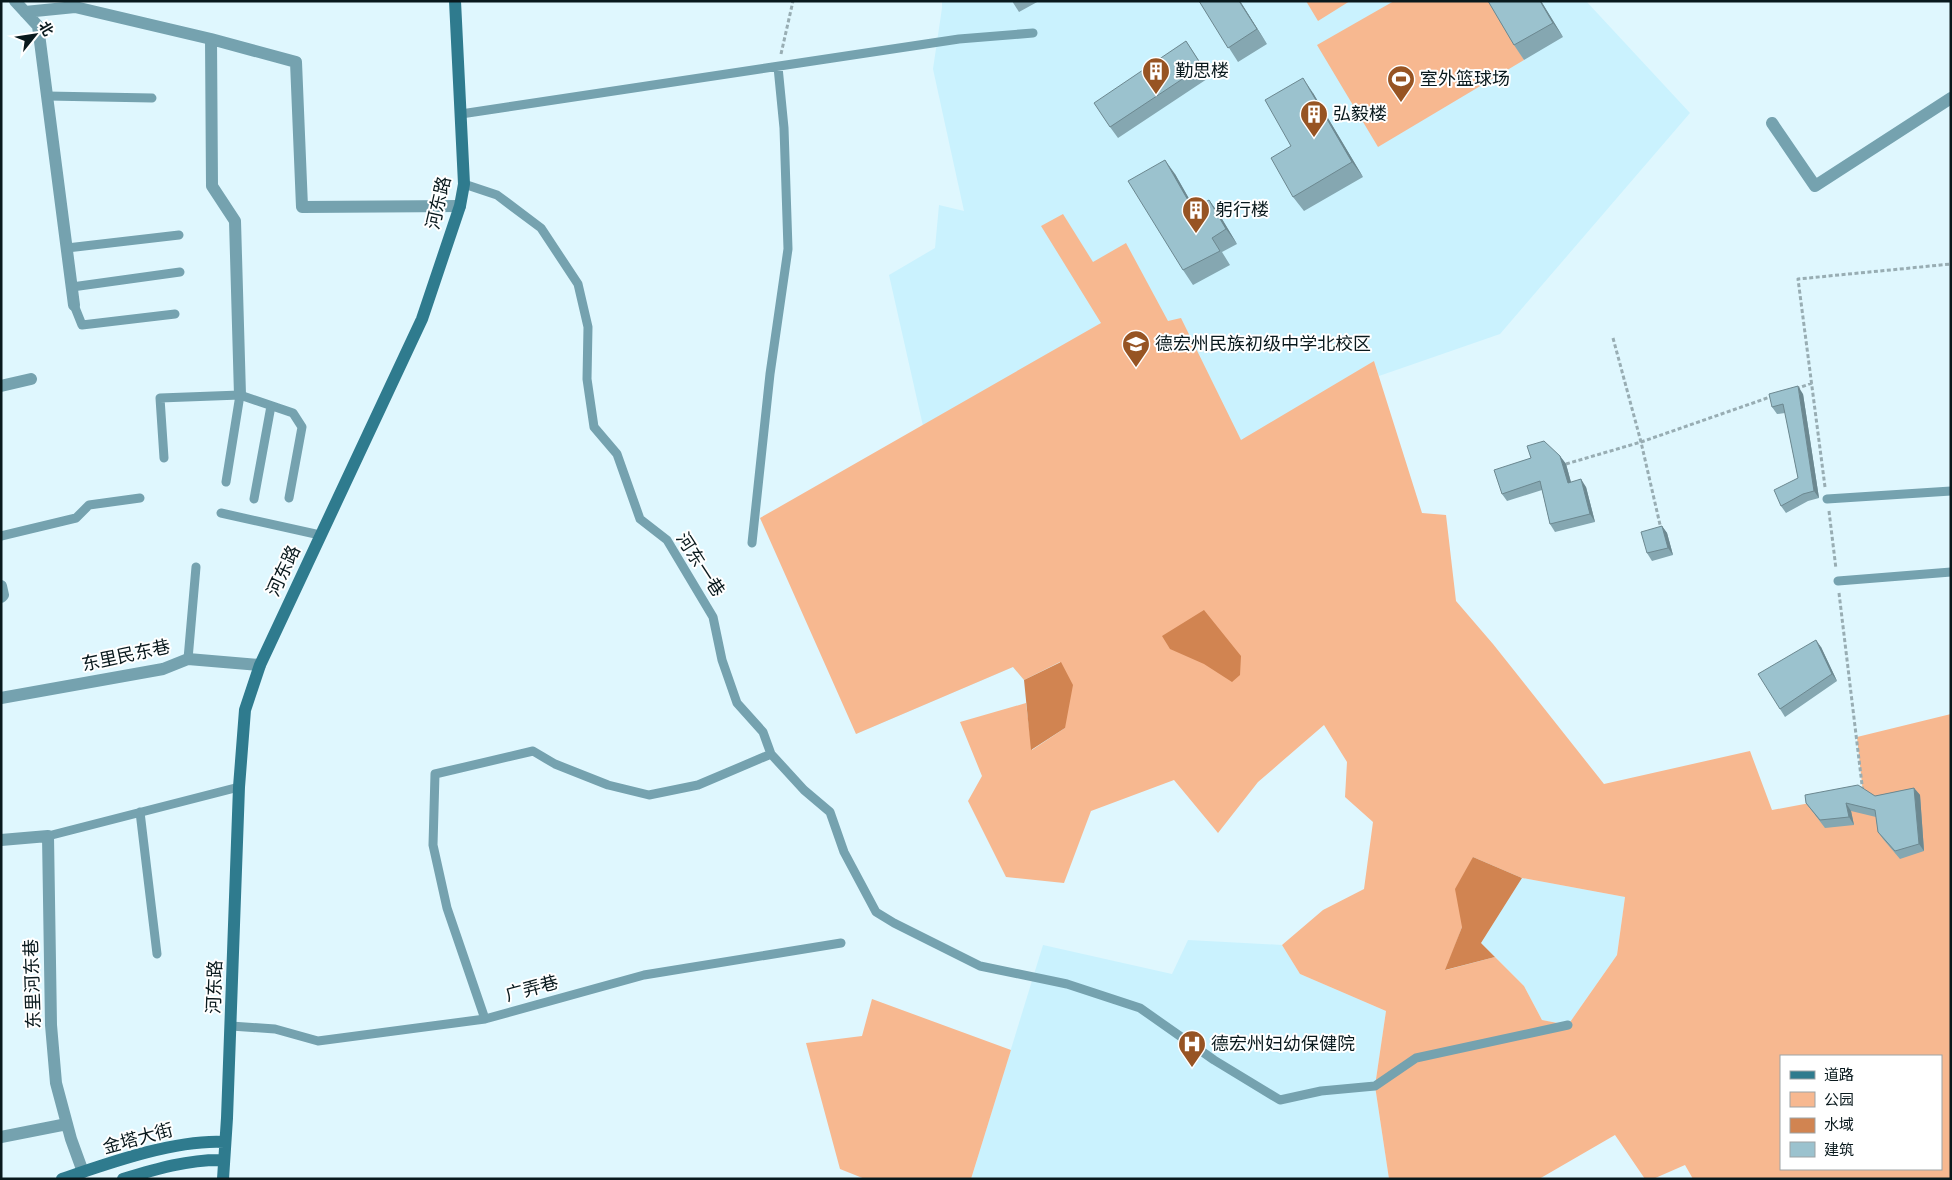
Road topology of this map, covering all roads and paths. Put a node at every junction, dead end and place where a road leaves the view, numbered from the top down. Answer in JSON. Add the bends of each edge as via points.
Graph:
{"nodes":[{"id":1,"x":15,"y":1,"type":"edge"},
{"id":2,"x":455,"y":1,"type":"edge"},
{"id":3,"x":792,"y":1,"type":"edge"},
{"id":4,"x":25,"y":12,"type":"junction"},
{"id":5,"x":1033,"y":33,"type":"dead end"},
{"id":6,"x":211,"y":39,"type":"junction"},
{"id":7,"x":778,"y":67,"type":"junction"},
{"id":8,"x":47,"y":96,"type":"junction"},
{"id":9,"x":152,"y":98,"type":"dead end"},
{"id":10,"x":1951,"y":98,"type":"edge"},
{"id":11,"x":461,"y":114,"type":"junction"},
{"id":12,"x":1772,"y":123,"type":"dead end"},
{"id":13,"x":464,"y":184,"type":"junction"},
{"id":14,"x":460,"y":206,"type":"junction"},
{"id":15,"x":179,"y":235,"type":"dead end"},
{"id":16,"x":67,"y":248,"type":"junction"},
{"id":17,"x":1951,"y":264,"type":"edge"},
{"id":18,"x":180,"y":272,"type":"dead end"},
{"id":19,"x":72,"y":287,"type":"junction"},
{"id":20,"x":74,"y":305,"type":"joint"},
{"id":21,"x":175,"y":314,"type":"dead end"},
{"id":22,"x":1613,"y":338,"type":"dead end"},
{"id":23,"x":31,"y":379,"type":"dead end"},
{"id":24,"x":1812,"y":383,"type":"junction"},
{"id":25,"x":1,"y":386,"type":"edge"},
{"id":26,"x":1794,"y":389,"type":"edge"},
{"id":27,"x":240,"y":395,"type":"junction"},
{"id":28,"x":1776,"y":396,"type":"edge"},
{"id":29,"x":271,"y":406,"type":"junction"},
{"id":30,"x":1641,"y":442,"type":"junction"},
{"id":31,"x":164,"y":458,"type":"dead end"},
{"id":32,"x":1566,"y":464,"type":"dead end"},
{"id":33,"x":226,"y":482,"type":"dead end"},
{"id":34,"x":1951,"y":491,"type":"edge"},
{"id":35,"x":140,"y":498,"type":"dead end"},
{"id":36,"x":289,"y":498,"type":"dead end"},
{"id":37,"x":254,"y":499,"type":"dead end"},
{"id":38,"x":1827,"y":499,"type":"junction"},
{"id":39,"x":221,"y":513,"type":"dead end"},
{"id":40,"x":1661,"y":530,"type":"edge"},
{"id":41,"x":320,"y":535,"type":"junction"},
{"id":42,"x":1,"y":536,"type":"edge"},
{"id":43,"x":752,"y":543,"type":"dead end"},
{"id":44,"x":196,"y":567,"type":"dead end"},
{"id":45,"x":1951,"y":572,"type":"edge"},
{"id":46,"x":1838,"y":581,"type":"junction"},
{"id":47,"x":1,"y":586,"type":"edge"},
{"id":48,"x":1,"y":597,"type":"edge"},
{"id":49,"x":188,"y":659,"type":"junction"},
{"id":50,"x":260,"y":665,"type":"junction"},
{"id":51,"x":1,"y":698,"type":"edge"},
{"id":52,"x":771,"y":754,"type":"junction"},
{"id":53,"x":239,"y":787,"type":"junction"},
{"id":54,"x":1863,"y":793,"type":"edge"},
{"id":55,"x":140,"y":812,"type":"junction"},
{"id":56,"x":48,"y":836,"type":"junction"},
{"id":57,"x":1,"y":840,"type":"edge"},
{"id":58,"x":841,"y":943,"type":"dead end"},
{"id":59,"x":157,"y":954,"type":"dead end"},
{"id":60,"x":485,"y":1018,"type":"junction"},
{"id":61,"x":1568,"y":1025,"type":"dead end"},
{"id":62,"x":231,"y":1026,"type":"junction"},
{"id":63,"x":67,"y":1124,"type":"junction"},
{"id":64,"x":1,"y":1137,"type":"edge"},
{"id":65,"x":225,"y":1142,"type":"junction"},
{"id":66,"x":224,"y":1160,"type":"junction"},
{"id":67,"x":83,"y":1172,"type":"junction"},
{"id":68,"x":62,"y":1179,"type":"edge"},
{"id":69,"x":123,"y":1179,"type":"edge"},
{"id":70,"x":223,"y":1179,"type":"edge"}],
"edges":[{"from":1,"to":4,"type":"street"},
{"from":2,"to":11,"type":"main road","name":"河东路"},
{"from":3,"to":7,"type":"path"},
{"from":4,"to":6,"type":"street","via":[[75,7]]},
{"from":4,"to":8,"type":"street","via":[[38,26]]},
{"from":5,"to":7,"type":"lane","via":[[959,39]]},
{"from":6,"to":14,"type":"street","via":[[296,62],[302,207]]},
{"from":6,"to":27,"type":"street","via":[[212,186],[235,221]]},
{"from":7,"to":11,"type":"lane"},
{"from":7,"to":43,"type":"lane","via":[[784,128],[788,249],[770,374]]},
{"from":8,"to":9,"type":"lane"},
{"from":8,"to":16,"type":"street"},
{"from":10,"to":12,"type":"street","via":[[1815,186]]},
{"from":11,"to":13,"type":"main road","name":"河东路"},
{"from":13,"to":14,"type":"main road","name":"河东路"},
{"from":13,"to":52,"type":"lane","name":"河东一巷","via":[[497,194],[540,228],[578,284],[588,327],[587,379],[594,427],[617,454],[640,519],[667,540],[713,617],[722,660],[737,703],[764,732]]},
{"from":14,"to":41,"type":"main road","name":"河东路","via":[[422,319]]},
{"from":15,"to":16,"type":"lane"},
{"from":16,"to":19,"type":"street"},
{"from":17,"to":24,"type":"path","via":[[1798,279]]},
{"from":18,"to":19,"type":"lane"},
{"from":19,"to":20,"type":"street"},
{"from":20,"to":21,"type":"lane","via":[[82,325]]},
{"from":22,"to":30,"type":"path"},
{"from":23,"to":25,"type":"street"},
{"from":24,"to":26,"type":"path"},
{"from":24,"to":38,"type":"path"},
{"from":27,"to":29,"type":"lane"},
{"from":27,"to":31,"type":"lane","via":[[160,398]]},
{"from":27,"to":33,"type":"lane"},
{"from":28,"to":30,"type":"path"},
{"from":29,"to":36,"type":"lane","via":[[293,413],[302,427]]},
{"from":29,"to":37,"type":"lane"},
{"from":30,"to":32,"type":"path"},
{"from":30,"to":40,"type":"path"},
{"from":34,"to":38,"type":"lane"},
{"from":35,"to":42,"type":"lane","via":[[88,505],[76,518]]},
{"from":38,"to":46,"type":"path"},
{"from":39,"to":41,"type":"lane"},
{"from":41,"to":50,"type":"main road","name":"河东路"},
{"from":44,"to":49,"type":"lane"},
{"from":45,"to":46,"type":"lane"},
{"from":46,"to":54,"type":"path"},
{"from":47,"to":48,"type":"street"},
{"from":49,"to":50,"type":"street","name":"东里民东巷"},
{"from":49,"to":51,"type":"street","name":"东里民东巷","via":[[163,669]]},
{"from":50,"to":53,"type":"main road","name":"河东路","via":[[245,710]]},
{"from":52,"to":60,"type":"lane","via":[[698,785],[649,795],[608,785],[555,764],[533,751],[434,774],[433,845],[447,908]]},
{"from":52,"to":61,"type":"lane","name":"河东一巷","via":[[804,790],[830,812],[844,852],[876,912],[980,966],[1067,984],[1140,1008],[1214,1060],[1280,1100],[1321,1091],[1375,1086],[1416,1058]]},
{"from":53,"to":55,"type":"lane"},
{"from":53,"to":62,"type":"main road","name":"河东路"},
{"from":55,"to":56,"type":"lane"},
{"from":55,"to":59,"type":"lane"},
{"from":56,"to":57,"type":"street"},
{"from":56,"to":63,"type":"street","name":"东里河东巷","via":[[51,1025],[56,1083]]},
{"from":58,"to":60,"type":"lane","name":"广弄巷","via":[[644,975]]},
{"from":60,"to":62,"type":"lane","name":"广弄巷","via":[[318,1041],[275,1030]]},
{"from":62,"to":65,"type":"main road","name":"河东路"},
{"from":63,"to":64,"type":"street"},
{"from":63,"to":67,"type":"street","name":"东里河东巷"},
{"from":65,"to":66,"type":"main road","name":"河东路"},
{"from":65,"to":67,"type":"main road","name":"金塔大街","via":[[179,1145]]},
{"from":66,"to":69,"type":"main road","name":"金塔大街","via":[[183,1162]]},
{"from":66,"to":70,"type":"main road","name":"河东路"},
{"from":67,"to":68,"type":"main road","name":"金塔大街"}]}
